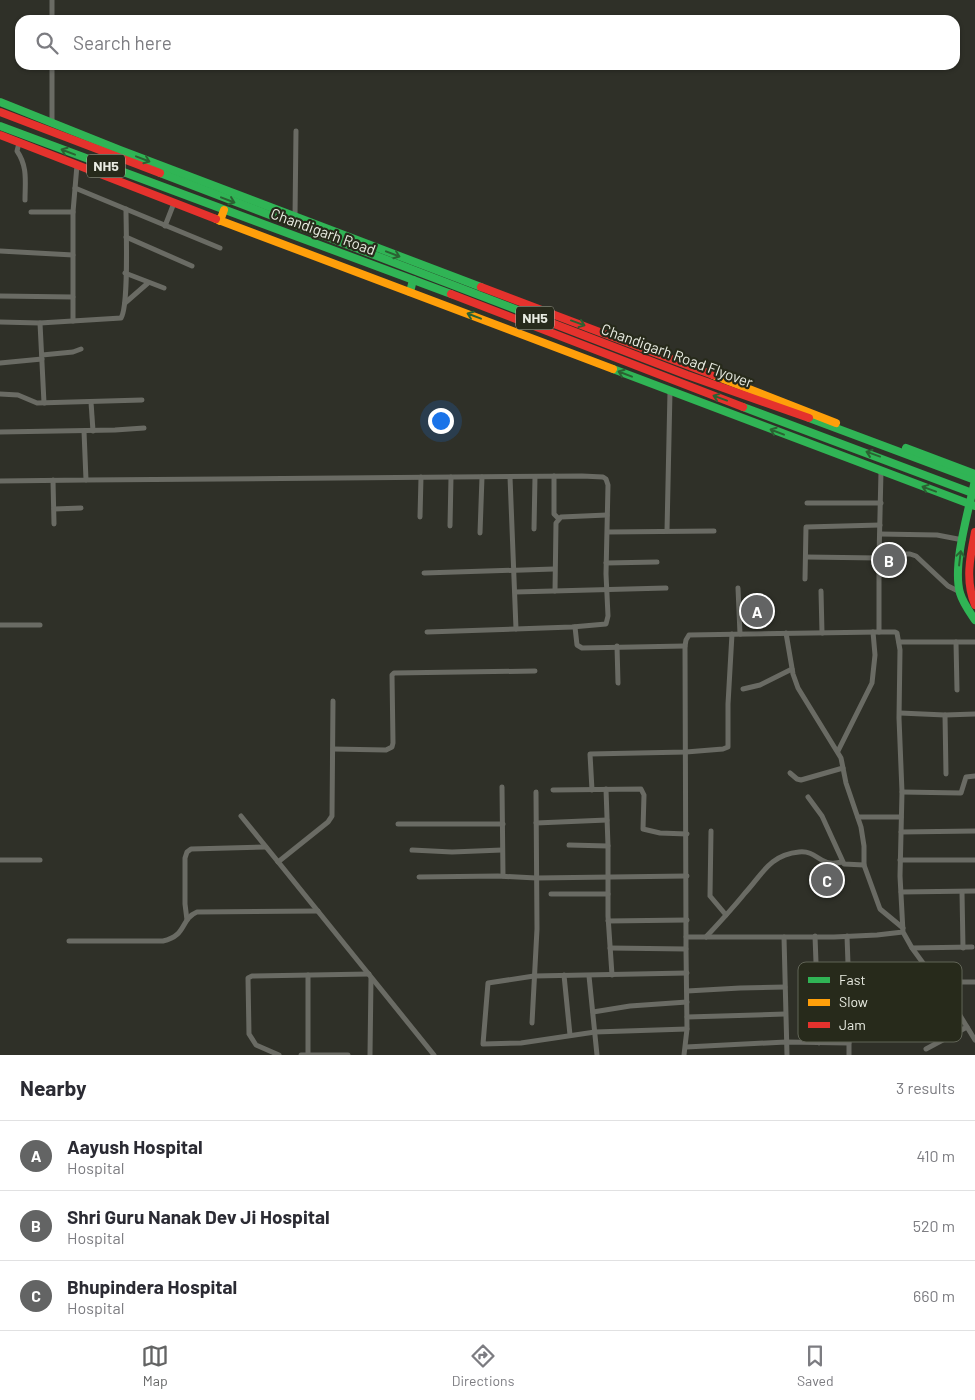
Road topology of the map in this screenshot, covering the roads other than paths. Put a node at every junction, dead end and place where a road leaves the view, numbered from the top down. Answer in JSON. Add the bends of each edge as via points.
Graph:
{"nodes":[{"id":1,"x":52,"y":0,"type":"edge"},
{"id":2,"x":52,"y":15,"type":"edge"},
{"id":3,"x":52,"y":70,"type":"edge"},
{"id":4,"x":0,"y":102,"type":"edge"},
{"id":5,"x":0,"y":112,"type":"edge"},
{"id":6,"x":52,"y":123,"type":"junction"},
{"id":7,"x":0,"y":126,"type":"edge"},
{"id":8,"x":296,"y":131,"type":"dead end"},
{"id":9,"x":0,"y":135,"type":"edge"},
{"id":10,"x":20,"y":142,"type":"junction"},
{"id":11,"x":77,"y":165,"type":"junction"},
{"id":12,"x":185,"y":179,"type":"junction"},
{"id":13,"x":74,"y":188,"type":"junction"},
{"id":14,"x":25,"y":200,"type":"dead end"},
{"id":15,"x":174,"y":203,"type":"junction"},
{"id":16,"x":126,"y":209,"type":"junction"},
{"id":17,"x":224,"y":210,"type":"junction"},
{"id":18,"x":32,"y":212,"type":"dead end"},
{"id":19,"x":73,"y":212,"type":"junction"},
{"id":20,"x":295,"y":217,"type":"junction"},
{"id":21,"x":220,"y":221,"type":"junction"},
{"id":22,"x":165,"y":226,"type":"junction"},
{"id":23,"x":126,"y":237,"type":"junction"},
{"id":24,"x":374,"y":247,"type":"junction"},
{"id":25,"x":220,"y":248,"type":"dead end"},
{"id":26,"x":0,"y":251,"type":"edge"},
{"id":27,"x":73,"y":255,"type":"junction"},
{"id":28,"x":370,"y":255,"type":"junction"},
{"id":29,"x":192,"y":266,"type":"dead end"},
{"id":30,"x":125,"y":273,"type":"junction"},
{"id":31,"x":414,"y":280,"type":"junction"},
{"id":32,"x":148,"y":283,"type":"junction"},
{"id":33,"x":164,"y":288,"type":"dead end"},
{"id":34,"x":410,"y":292,"type":"junction"},
{"id":35,"x":0,"y":296,"type":"edge"},
{"id":36,"x":73,"y":297,"type":"junction"},
{"id":37,"x":125,"y":303,"type":"junction"},
{"id":38,"x":74,"y":321,"type":"junction"},
{"id":39,"x":0,"y":322,"type":"edge"},
{"id":40,"x":40,"y":323,"type":"junction"},
{"id":41,"x":81,"y":349,"type":"dead end"},
{"id":42,"x":42,"y":357,"type":"junction"},
{"id":43,"x":0,"y":363,"type":"edge"},
{"id":44,"x":670,"y":391,"type":"junction"},
{"id":45,"x":0,"y":394,"type":"edge"},
{"id":46,"x":142,"y":400,"type":"dead end"},
{"id":47,"x":91,"y":402,"type":"junction"},
{"id":48,"x":44,"y":403,"type":"junction"},
{"id":49,"x":144,"y":428,"type":"dead end"},
{"id":50,"x":84,"y":431,"type":"junction"},
{"id":51,"x":93,"y":431,"type":"junction"},
{"id":52,"x":0,"y":432,"type":"edge"},
{"id":53,"x":881,"y":471,"type":"junction"},
{"id":54,"x":975,"y":474,"type":"edge"},
{"id":55,"x":554,"y":476,"type":"junction"},
{"id":56,"x":421,"y":477,"type":"junction"},
{"id":57,"x":451,"y":477,"type":"junction"},
{"id":58,"x":482,"y":477,"type":"junction"},
{"id":59,"x":510,"y":477,"type":"junction"},
{"id":60,"x":535,"y":477,"type":"junction"},
{"id":61,"x":53,"y":480,"type":"junction"},
{"id":62,"x":86,"y":480,"type":"junction"},
{"id":63,"x":975,"y":480,"type":"edge"},
{"id":64,"x":0,"y":481,"type":"edge"},
{"id":65,"x":975,"y":494,"type":"edge"},
{"id":66,"x":807,"y":503,"type":"dead end"},
{"id":67,"x":881,"y":503,"type":"junction"},
{"id":68,"x":972,"y":505,"type":"edge"},
{"id":69,"x":81,"y":508,"type":"dead end"},
{"id":70,"x":54,"y":509,"type":"junction"},
{"id":71,"x":607,"y":514,"type":"junction"},
{"id":72,"x":420,"y":517,"type":"dead end"},
{"id":73,"x":559,"y":519,"type":"junction"},
{"id":74,"x":54,"y":524,"type":"dead end"},
{"id":75,"x":880,"y":525,"type":"junction"},
{"id":76,"x":450,"y":526,"type":"dead end"},
{"id":77,"x":534,"y":529,"type":"dead end"},
{"id":78,"x":714,"y":531,"type":"dead end"},
{"id":79,"x":608,"y":532,"type":"junction"},
{"id":80,"x":667,"y":532,"type":"junction"},
{"id":81,"x":975,"y":532,"type":"edge"},
{"id":82,"x":480,"y":533,"type":"dead end"},
{"id":83,"x":880,"y":534,"type":"junction"},
{"id":84,"x":963,"y":540,"type":"junction"},
{"id":85,"x":879,"y":556,"type":"junction"},
{"id":86,"x":806,"y":557,"type":"junction"},
{"id":87,"x":658,"y":562,"type":"dead end"},
{"id":88,"x":606,"y":563,"type":"junction"},
{"id":89,"x":554,"y":569,"type":"junction"},
{"id":90,"x":514,"y":570,"type":"junction"},
{"id":91,"x":424,"y":573,"type":"dead end"},
{"id":92,"x":805,"y":579,"type":"dead end"},
{"id":93,"x":666,"y":588,"type":"dead end"},
{"id":94,"x":738,"y":588,"type":"dead end"},
{"id":95,"x":607,"y":590,"type":"junction"},
{"id":96,"x":555,"y":591,"type":"junction"},
{"id":97,"x":821,"y":591,"type":"dead end"},
{"id":98,"x":515,"y":592,"type":"junction"},
{"id":99,"x":960,"y":592,"type":"junction"},
{"id":100,"x":975,"y":605,"type":"edge"},
{"id":101,"x":975,"y":620,"type":"edge"},
{"id":102,"x":0,"y":625,"type":"edge"},
{"id":103,"x":40,"y":625,"type":"dead end"},
{"id":104,"x":575,"y":627,"type":"junction"},
{"id":105,"x":516,"y":629,"type":"junction"},
{"id":106,"x":427,"y":632,"type":"dead end"},
{"id":107,"x":876,"y":632,"type":"junction"},
{"id":108,"x":822,"y":633,"type":"junction"},
{"id":109,"x":732,"y":634,"type":"junction"},
{"id":110,"x":740,"y":634,"type":"junction"},
{"id":111,"x":786,"y":634,"type":"junction"},
{"id":112,"x":899,"y":642,"type":"junction"},
{"id":113,"x":956,"y":642,"type":"junction"},
{"id":114,"x":975,"y":642,"type":"edge"},
{"id":115,"x":617,"y":646,"type":"junction"},
{"id":116,"x":685,"y":646,"type":"junction"},
{"id":117,"x":792,"y":669,"type":"junction"},
{"id":118,"x":536,"y":671,"type":"dead end"},
{"id":119,"x":618,"y":683,"type":"dead end"},
{"id":120,"x":743,"y":689,"type":"dead end"},
{"id":121,"x":957,"y":690,"type":"dead end"},
{"id":122,"x":333,"y":701,"type":"dead end"},
{"id":123,"x":900,"y":713,"type":"junction"},
{"id":124,"x":975,"y":714,"type":"edge"},
{"id":125,"x":945,"y":715,"type":"junction"},
{"id":126,"x":333,"y":749,"type":"junction"},
{"id":127,"x":838,"y":751,"type":"junction"},
{"id":128,"x":686,"y":752,"type":"junction"},
{"id":129,"x":843,"y":768,"type":"junction"},
{"id":130,"x":790,"y":773,"type":"dead end"},
{"id":131,"x":946,"y":774,"type":"dead end"},
{"id":132,"x":975,"y":776,"type":"edge"},
{"id":133,"x":502,"y":787,"type":"dead end"},
{"id":134,"x":606,"y":789,"type":"junction"},
{"id":135,"x":552,"y":790,"type":"dead end"},
{"id":136,"x":592,"y":790,"type":"junction"},
{"id":137,"x":536,"y":792,"type":"dead end"},
{"id":138,"x":902,"y":792,"type":"junction"},
{"id":139,"x":808,"y":797,"type":"dead end"},
{"id":140,"x":241,"y":816,"type":"dead end"},
{"id":141,"x":858,"y":817,"type":"junction"},
{"id":142,"x":901,"y":817,"type":"junction"},
{"id":143,"x":607,"y":820,"type":"junction"},
{"id":144,"x":536,"y":823,"type":"junction"},
{"id":145,"x":398,"y":824,"type":"dead end"},
{"id":146,"x":502,"y":824,"type":"junction"},
{"id":147,"x":711,"y":831,"type":"dead end"},
{"id":148,"x":975,"y":831,"type":"edge"},
{"id":149,"x":901,"y":832,"type":"junction"},
{"id":150,"x":687,"y":834,"type":"junction"},
{"id":151,"x":569,"y":846,"type":"dead end"},
{"id":152,"x":608,"y":846,"type":"junction"},
{"id":153,"x":266,"y":847,"type":"junction"},
{"id":154,"x":412,"y":850,"type":"dead end"},
{"id":155,"x":502,"y":850,"type":"junction"},
{"id":156,"x":0,"y":860,"type":"edge"},
{"id":157,"x":40,"y":860,"type":"dead end"},
{"id":158,"x":900,"y":860,"type":"junction"},
{"id":159,"x":975,"y":860,"type":"edge"},
{"id":160,"x":278,"y":862,"type":"junction"},
{"id":161,"x":842,"y":862,"type":"junction"},
{"id":162,"x":864,"y":865,"type":"junction"},
{"id":163,"x":503,"y":876,"type":"junction"},
{"id":164,"x":687,"y":876,"type":"junction"},
{"id":165,"x":418,"y":877,"type":"dead end"},
{"id":166,"x":536,"y":878,"type":"junction"},
{"id":167,"x":608,"y":878,"type":"junction"},
{"id":168,"x":975,"y":891,"type":"edge"},
{"id":169,"x":901,"y":892,"type":"junction"},
{"id":170,"x":962,"y":892,"type":"junction"},
{"id":171,"x":550,"y":894,"type":"dead end"},
{"id":172,"x":608,"y":894,"type":"junction"},
{"id":173,"x":318,"y":911,"type":"junction"},
{"id":174,"x":726,"y":915,"type":"junction"},
{"id":175,"x":187,"y":920,"type":"junction"},
{"id":176,"x":687,"y":920,"type":"junction"},
{"id":177,"x":608,"y":921,"type":"junction"},
{"id":178,"x":903,"y":930,"type":"junction"},
{"id":179,"x":815,"y":936,"type":"junction"},
{"id":180,"x":846,"y":936,"type":"junction"},
{"id":181,"x":686,"y":937,"type":"junction"},
{"id":182,"x":706,"y":937,"type":"junction"},
{"id":183,"x":784,"y":937,"type":"junction"},
{"id":184,"x":69,"y":941,"type":"dead end"},
{"id":185,"x":972,"y":947,"type":"dead end"},
{"id":186,"x":610,"y":948,"type":"junction"},
{"id":187,"x":912,"y":948,"type":"junction"},
{"id":188,"x":963,"y":948,"type":"junction"},
{"id":189,"x":686,"y":949,"type":"junction"},
{"id":190,"x":816,"y":962,"type":"edge"},
{"id":191,"x":847,"y":962,"type":"edge"},
{"id":192,"x":923,"y":962,"type":"edge"},
{"id":193,"x":686,"y":973,"type":"junction"},
{"id":194,"x":308,"y":975,"type":"junction"},
{"id":195,"x":564,"y":975,"type":"junction"},
{"id":196,"x":612,"y":975,"type":"junction"},
{"id":197,"x":370,"y":976,"type":"junction"},
{"id":198,"x":534,"y":976,"type":"junction"},
{"id":199,"x":589,"y":976,"type":"junction"},
{"id":200,"x":962,"y":982,"type":"edge"},
{"id":201,"x":975,"y":982,"type":"edge"},
{"id":202,"x":784,"y":987,"type":"junction"},
{"id":203,"x":687,"y":991,"type":"junction"},
{"id":204,"x":687,"y":1002,"type":"junction"},
{"id":205,"x":593,"y":1012,"type":"junction"},
{"id":206,"x":785,"y":1014,"type":"junction"},
{"id":207,"x":687,"y":1017,"type":"junction"},
{"id":208,"x":962,"y":1019,"type":"edge"},
{"id":209,"x":532,"y":1023,"type":"dead end"},
{"id":210,"x":968,"y":1028,"type":"junction"},
{"id":211,"x":975,"y":1029,"type":"edge"},
{"id":212,"x":687,"y":1030,"type":"junction"},
{"id":213,"x":962,"y":1031,"type":"edge"},
{"id":214,"x":595,"y":1032,"type":"junction"},
{"id":215,"x":570,"y":1035,"type":"junction"},
{"id":216,"x":975,"y":1040,"type":"edge"},
{"id":217,"x":786,"y":1042,"type":"junction"},
{"id":218,"x":940,"y":1042,"type":"edge"},
{"id":219,"x":819,"y":1043,"type":"joint"},
{"id":220,"x":849,"y":1043,"type":"joint"},
{"id":221,"x":686,"y":1046,"type":"junction"},
{"id":222,"x":926,"y":1049,"type":"dead end"},
{"id":223,"x":308,"y":1054,"type":"edge"},
{"id":224,"x":279,"y":1055,"type":"edge"},
{"id":225,"x":301,"y":1055,"type":"edge"},
{"id":226,"x":348,"y":1055,"type":"edge"},
{"id":227,"x":370,"y":1055,"type":"edge"},
{"id":228,"x":434,"y":1055,"type":"edge"},
{"id":229,"x":597,"y":1055,"type":"edge"},
{"id":230,"x":684,"y":1055,"type":"edge"},
{"id":231,"x":787,"y":1055,"type":"edge"},
{"id":232,"x":849,"y":1055,"type":"edge"}],
"edges":[{"from":1,"to":2,"type":"street"},
{"from":3,"to":6,"type":"street"},
{"from":4,"to":6,"type":"main road"},
{"from":5,"to":12,"type":"main road","number":"NH5","via":[[173,178]]},
{"from":6,"to":12,"type":"main road","one_way":true},
{"from":17,"to":7,"type":"main road","number":"NH5","one_way":true},
{"from":8,"to":20,"type":"street"},
{"from":9,"to":10,"type":"main road"},
{"from":10,"to":11,"type":"main road"},
{"from":10,"to":14,"type":"street","via":[[17,152],[26,169]]},
{"from":11,"to":13,"type":"street"},
{"from":11,"to":15,"type":"main road"},
{"from":12,"to":20,"type":"main road"},
{"from":12,"to":28,"type":"main road","number":"NH5","one_way":true},
{"from":13,"to":16,"type":"street"},
{"from":13,"to":19,"type":"street"},
{"from":15,"to":21,"type":"main road"},
{"from":15,"to":22,"type":"street"},
{"from":16,"to":22,"type":"street"},
{"from":16,"to":23,"type":"street"},
{"from":17,"to":21,"type":"main road"},
{"from":17,"to":31,"type":"main road","name":"Chandigarh Road","number":"NH5"},
{"from":18,"to":19,"type":"street"},
{"from":19,"to":27,"type":"street"},
{"from":20,"to":24,"type":"main road"},
{"from":21,"to":34,"type":"main road"},
{"from":22,"to":25,"type":"street"},
{"from":23,"to":29,"type":"street"},
{"from":23,"to":30,"type":"street"},
{"from":24,"to":28,"type":"main road"},
{"from":24,"to":54,"type":"main road","one_way":true},
{"from":26,"to":27,"type":"street"},
{"from":27,"to":36,"type":"street"},
{"from":28,"to":63,"type":"main road","name":"Chandigarh Road Flyover","number":"NH5"},
{"from":30,"to":32,"type":"street"},
{"from":30,"to":37,"type":"street"},
{"from":31,"to":34,"type":"main road"},
{"from":65,"to":31,"type":"main road","name":"Chandigarh Road Flyover","number":"NH5","one_way":true},
{"from":32,"to":33,"type":"street"},
{"from":32,"to":37,"type":"street"},
{"from":44,"to":34,"type":"main road","one_way":true},
{"from":35,"to":36,"type":"street"},
{"from":36,"to":38,"type":"street"},
{"from":37,"to":38,"type":"street","via":[[120,319]]},
{"from":38,"to":40,"type":"street"},
{"from":39,"to":40,"type":"street"},
{"from":40,"to":42,"type":"street"},
{"from":41,"to":42,"type":"street"},
{"from":42,"to":43,"type":"street"},
{"from":42,"to":48,"type":"street"},
{"from":53,"to":44,"type":"main road","one_way":true},
{"from":44,"to":80,"type":"street"},
{"from":45,"to":48,"type":"street","via":[[18,395],[32,402]]},
{"from":46,"to":47,"type":"street"},
{"from":47,"to":48,"type":"street"},
{"from":47,"to":51,"type":"street"},
{"from":49,"to":51,"type":"street"},
{"from":50,"to":51,"type":"street"},
{"from":50,"to":52,"type":"street"},
{"from":50,"to":62,"type":"street"},
{"from":53,"to":67,"type":"street"},
{"from":68,"to":53,"type":"main road","one_way":true},
{"from":55,"to":60,"type":"street"},
{"from":55,"to":71,"type":"street","via":[[606,479]]},
{"from":55,"to":73,"type":"street","via":[[554,514]]},
{"from":56,"to":57,"type":"street"},
{"from":56,"to":62,"type":"street"},
{"from":56,"to":72,"type":"street"},
{"from":57,"to":58,"type":"street"},
{"from":57,"to":76,"type":"street"},
{"from":58,"to":59,"type":"street"},
{"from":58,"to":82,"type":"street"},
{"from":59,"to":60,"type":"street"},
{"from":59,"to":90,"type":"street"},
{"from":60,"to":77,"type":"street"},
{"from":61,"to":62,"type":"street"},
{"from":61,"to":64,"type":"street"},
{"from":61,"to":70,"type":"street"},
{"from":63,"to":68,"type":"main road"},
{"from":66,"to":67,"type":"street"},
{"from":67,"to":75,"type":"street"},
{"from":68,"to":84,"type":"main road"},
{"from":69,"to":70,"type":"street"},
{"from":70,"to":74,"type":"street"},
{"from":71,"to":73,"type":"street"},
{"from":71,"to":79,"type":"street"},
{"from":73,"to":89,"type":"street","via":[[556,523]]},
{"from":75,"to":83,"type":"street"},
{"from":75,"to":86,"type":"street","via":[[808,527]]},
{"from":78,"to":80,"type":"street"},
{"from":79,"to":80,"type":"street"},
{"from":79,"to":88,"type":"street"},
{"from":81,"to":100,"type":"main road","via":[[968,586]]},
{"from":83,"to":84,"type":"street","via":[[937,535]]},
{"from":83,"to":85,"type":"street"},
{"from":99,"to":84,"type":"main road","one_way":true},
{"from":85,"to":86,"type":"street"},
{"from":85,"to":99,"type":"street","via":[[916,556],[948,586]]},
{"from":85,"to":107,"type":"street"},
{"from":86,"to":92,"type":"street"},
{"from":87,"to":88,"type":"street"},
{"from":88,"to":95,"type":"street"},
{"from":89,"to":90,"type":"street"},
{"from":89,"to":96,"type":"street"},
{"from":90,"to":91,"type":"street"},
{"from":90,"to":98,"type":"street"},
{"from":93,"to":95,"type":"street"},
{"from":94,"to":110,"type":"street"},
{"from":95,"to":96,"type":"street"},
{"from":95,"to":104,"type":"street","via":[[606,624]]},
{"from":96,"to":98,"type":"street"},
{"from":97,"to":108,"type":"street"},
{"from":98,"to":105,"type":"street"},
{"from":99,"to":101,"type":"main road"},
{"from":102,"to":103,"type":"street"},
{"from":104,"to":105,"type":"street"},
{"from":104,"to":115,"type":"street","via":[[580,647]]},
{"from":105,"to":106,"type":"street"},
{"from":107,"to":108,"type":"street"},
{"from":107,"to":112,"type":"street","via":[[896,632]]},
{"from":107,"to":127,"type":"street","via":[[872,683]]},
{"from":108,"to":111,"type":"street"},
{"from":109,"to":110,"type":"street"},
{"from":109,"to":116,"type":"street","via":[[692,634],[687,636]]},
{"from":109,"to":128,"type":"street","via":[[728,747]]},
{"from":110,"to":111,"type":"street"},
{"from":111,"to":117,"type":"street"},
{"from":112,"to":113,"type":"street"},
{"from":112,"to":123,"type":"street"},
{"from":113,"to":114,"type":"street"},
{"from":113,"to":121,"type":"street"},
{"from":115,"to":116,"type":"street"},
{"from":115,"to":119,"type":"street"},
{"from":116,"to":128,"type":"street"},
{"from":117,"to":120,"type":"street","via":[[755,688]]},
{"from":117,"to":127,"type":"street","via":[[802,695]]},
{"from":118,"to":126,"type":"street","via":[[394,673],[392,747],[386,750]]},
{"from":122,"to":126,"type":"street"},
{"from":123,"to":125,"type":"street"},
{"from":123,"to":138,"type":"street"},
{"from":124,"to":125,"type":"street"},
{"from":125,"to":131,"type":"street"},
{"from":126,"to":160,"type":"street","via":[[332,816]]},
{"from":127,"to":129,"type":"street"},
{"from":128,"to":136,"type":"street","via":[[590,754]]},
{"from":128,"to":150,"type":"street"},
{"from":129,"to":130,"type":"street","via":[[801,780]]},
{"from":129,"to":141,"type":"street"},
{"from":132,"to":138,"type":"street","via":[[966,777],[961,792]]},
{"from":133,"to":146,"type":"street"},
{"from":134,"to":136,"type":"street"},
{"from":134,"to":143,"type":"street"},
{"from":134,"to":150,"type":"street","via":[[641,789],[644,795],[644,829]]},
{"from":135,"to":136,"type":"street"},
{"from":137,"to":144,"type":"street"},
{"from":138,"to":142,"type":"street"},
{"from":139,"to":161,"type":"street","via":[[822,816]]},
{"from":140,"to":153,"type":"street"},
{"from":141,"to":142,"type":"street"},
{"from":141,"to":162,"type":"street","via":[[864,840]]},
{"from":142,"to":149,"type":"street"},
{"from":143,"to":144,"type":"street"},
{"from":143,"to":152,"type":"street"},
{"from":144,"to":166,"type":"street"},
{"from":145,"to":146,"type":"street"},
{"from":146,"to":155,"type":"street"},
{"from":147,"to":174,"type":"street","via":[[710,896]]},
{"from":148,"to":149,"type":"street"},
{"from":149,"to":158,"type":"street"},
{"from":150,"to":164,"type":"street"},
{"from":151,"to":152,"type":"street"},
{"from":152,"to":167,"type":"street"},
{"from":153,"to":160,"type":"street"},
{"from":153,"to":175,"type":"street","via":[[192,849],[187,852]]},
{"from":154,"to":155,"type":"street"},
{"from":155,"to":163,"type":"street"},
{"from":156,"to":157,"type":"street"},
{"from":158,"to":159,"type":"street"},
{"from":158,"to":169,"type":"street"},
{"from":160,"to":173,"type":"street"},
{"from":161,"to":162,"type":"street"},
{"from":161,"to":174,"type":"street","via":[[824,863],[805,852],[780,858],[760,873]]},
{"from":162,"to":178,"type":"street","via":[[880,909]]},
{"from":163,"to":165,"type":"street"},
{"from":163,"to":166,"type":"street"},
{"from":164,"to":167,"type":"street"},
{"from":164,"to":176,"type":"street"},
{"from":166,"to":167,"type":"street"},
{"from":166,"to":198,"type":"street"},
{"from":167,"to":172,"type":"street"},
{"from":168,"to":170,"type":"street"},
{"from":169,"to":170,"type":"street"},
{"from":169,"to":178,"type":"street"},
{"from":170,"to":188,"type":"street"},
{"from":171,"to":172,"type":"street"},
{"from":172,"to":177,"type":"street"},
{"from":173,"to":175,"type":"street","via":[[196,912]]},
{"from":173,"to":197,"type":"street"},
{"from":174,"to":182,"type":"street"},
{"from":175,"to":184,"type":"street","via":[[177,935],[163,941]]},
{"from":176,"to":177,"type":"street"},
{"from":176,"to":181,"type":"street"},
{"from":177,"to":186,"type":"street"},
{"from":178,"to":180,"type":"street"},
{"from":178,"to":187,"type":"street"},
{"from":179,"to":180,"type":"street"},
{"from":179,"to":183,"type":"street"},
{"from":179,"to":190,"type":"street"},
{"from":180,"to":191,"type":"street"},
{"from":181,"to":182,"type":"street"},
{"from":181,"to":189,"type":"street"},
{"from":182,"to":183,"type":"street"},
{"from":183,"to":202,"type":"street"},
{"from":185,"to":188,"type":"street"},
{"from":186,"to":189,"type":"street"},
{"from":186,"to":196,"type":"street"},
{"from":187,"to":188,"type":"street"},
{"from":187,"to":192,"type":"street"},
{"from":189,"to":193,"type":"street"},
{"from":193,"to":196,"type":"street"},
{"from":193,"to":203,"type":"street"},
{"from":194,"to":197,"type":"street"},
{"from":194,"to":223,"type":"street"},
{"from":194,"to":224,"type":"street","via":[[252,976],[247,980],[248,1034],[256,1045]]},
{"from":195,"to":198,"type":"street"},
{"from":195,"to":199,"type":"street"},
{"from":195,"to":215,"type":"street"},
{"from":196,"to":199,"type":"street"},
{"from":197,"to":227,"type":"street"},
{"from":197,"to":228,"type":"street"},
{"from":198,"to":209,"type":"street"},
{"from":198,"to":215,"type":"street","via":[[488,983],[483,1044],[521,1043]]},
{"from":199,"to":205,"type":"street"},
{"from":200,"to":201,"type":"street"},
{"from":202,"to":203,"type":"street"},
{"from":202,"to":206,"type":"street"},
{"from":203,"to":204,"type":"street"},
{"from":204,"to":205,"type":"street"},
{"from":204,"to":207,"type":"street"},
{"from":205,"to":214,"type":"street"},
{"from":206,"to":207,"type":"street"},
{"from":206,"to":217,"type":"street"},
{"from":207,"to":212,"type":"street"},
{"from":208,"to":210,"type":"street"},
{"from":210,"to":211,"type":"street"},
{"from":210,"to":213,"type":"street"},
{"from":210,"to":216,"type":"street"},
{"from":212,"to":214,"type":"street"},
{"from":212,"to":221,"type":"street"},
{"from":214,"to":215,"type":"street"},
{"from":214,"to":229,"type":"street"},
{"from":217,"to":219,"type":"street"},
{"from":217,"to":221,"type":"street"},
{"from":217,"to":231,"type":"street"},
{"from":218,"to":222,"type":"street"},
{"from":219,"to":220,"type":"street"},
{"from":220,"to":232,"type":"street"},
{"from":221,"to":230,"type":"street"},
{"from":223,"to":225,"type":"street"},
{"from":223,"to":226,"type":"street"}]}
